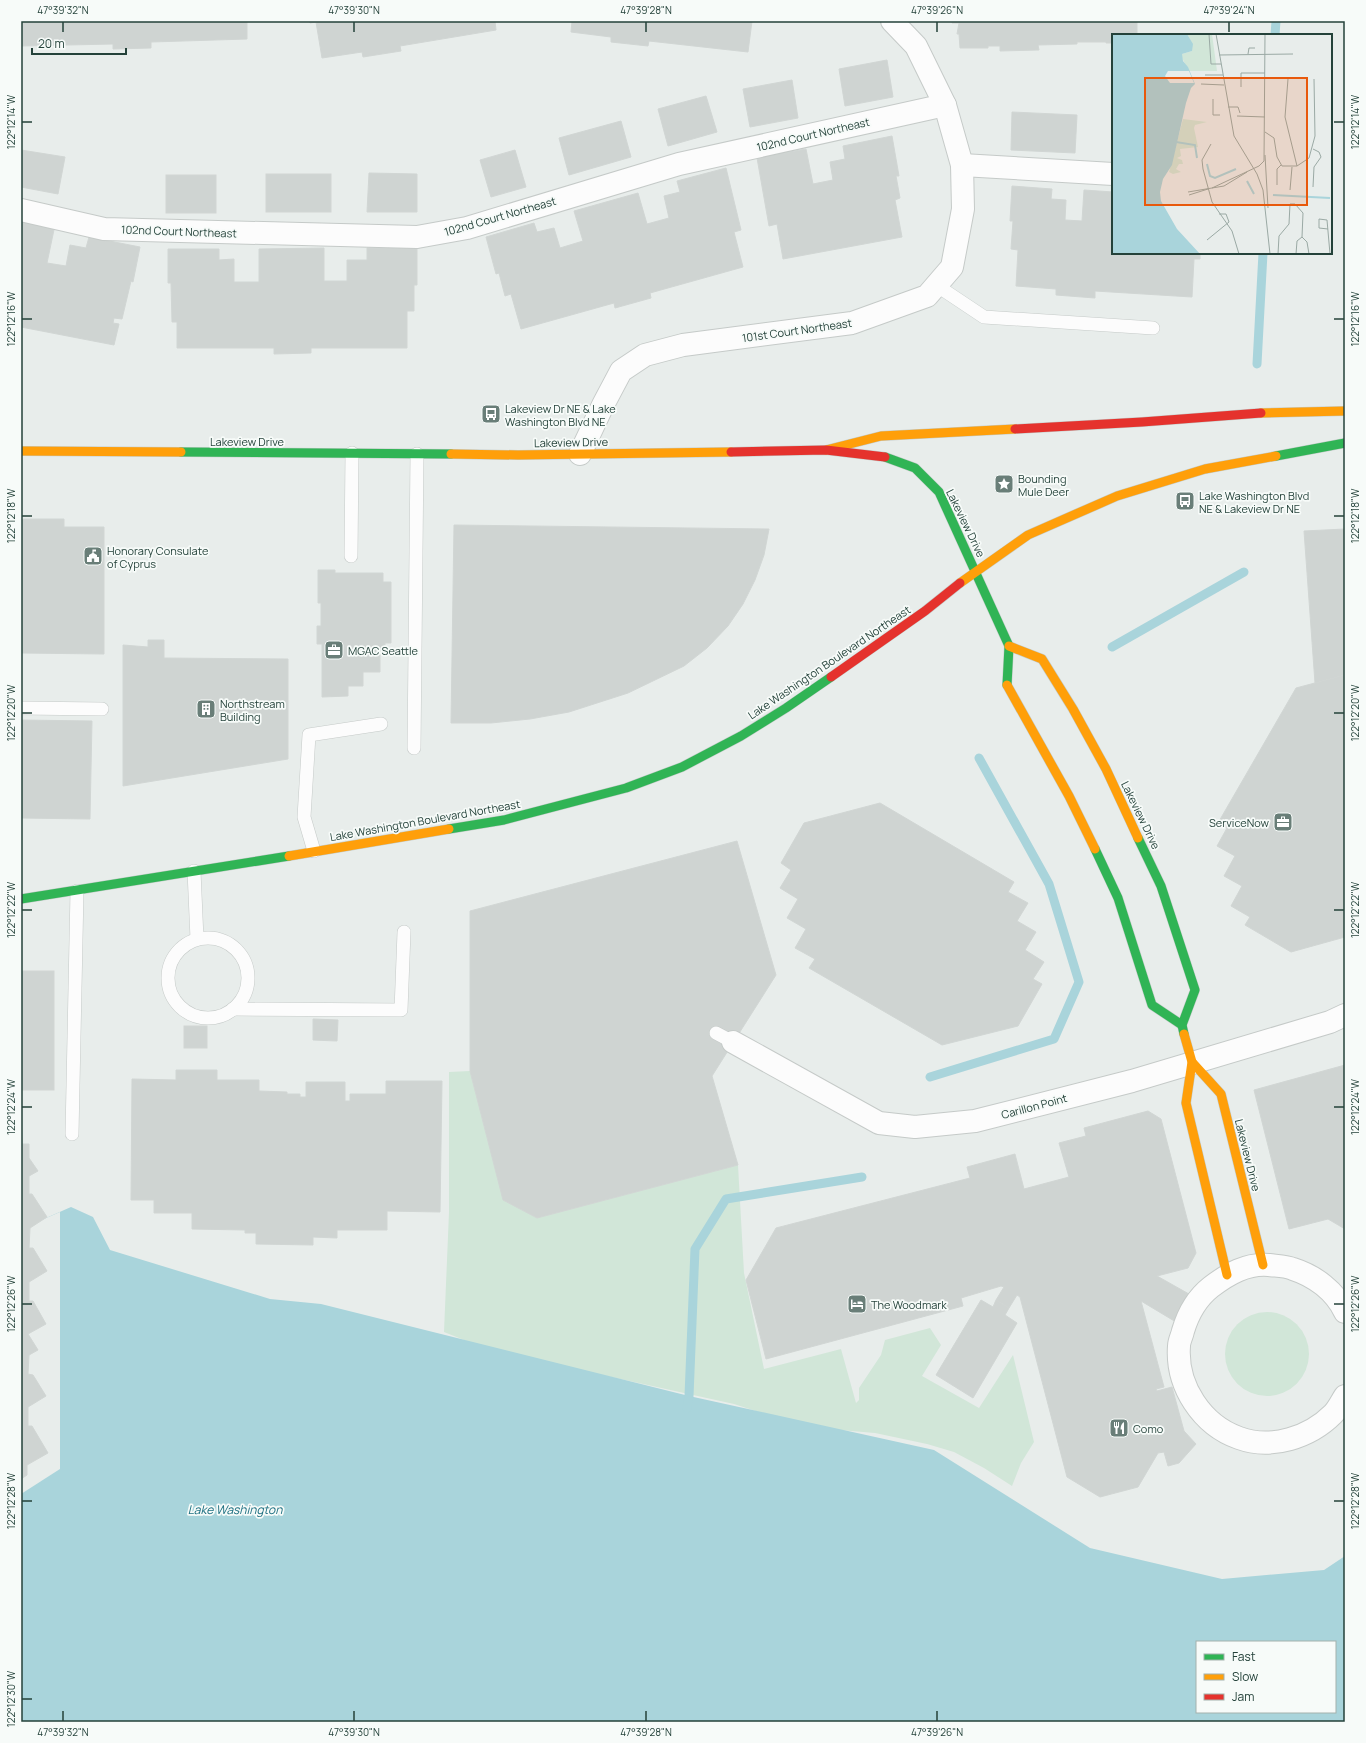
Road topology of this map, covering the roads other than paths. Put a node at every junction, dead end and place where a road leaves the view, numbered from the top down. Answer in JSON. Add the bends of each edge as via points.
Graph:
{"nodes":[{"id":1,"x":892,"y":21,"type":"edge"},
{"id":2,"x":946,"y":105,"type":"junction"},
{"id":3,"x":962,"y":165,"type":"junction"},
{"id":4,"x":1112,"y":174,"type":"edge"},
{"id":5,"x":21,"y":210,"type":"edge"},
{"id":6,"x":936,"y":285,"type":"junction"},
{"id":7,"x":1153,"y":328,"type":"dead end"},
{"id":8,"x":1345,"y":411,"type":"edge"},
{"id":9,"x":1345,"y":443,"type":"edge"},
{"id":10,"x":826,"y":450,"type":"junction"},
{"id":11,"x":21,"y":451,"type":"edge"},
{"id":12,"x":352,"y":454,"type":"junction"},
{"id":13,"x":417,"y":454,"type":"junction"},
{"id":14,"x":580,"y":454,"type":"junction"},
{"id":15,"x":351,"y":556,"type":"dead end"},
{"id":16,"x":975,"y":571,"type":"junction"},
{"id":17,"x":1009,"y":646,"type":"junction"},
{"id":18,"x":21,"y":708,"type":"edge"},
{"id":19,"x":102,"y":709,"type":"dead end"},
{"id":20,"x":381,"y":724,"type":"dead end"},
{"id":21,"x":414,"y":748,"type":"dead end"},
{"id":22,"x":314,"y":851,"type":"junction"},
{"id":23,"x":194,"y":871,"type":"junction"},
{"id":24,"x":77,"y":891,"type":"junction"},
{"id":25,"x":21,"y":899,"type":"edge"},
{"id":26,"x":404,"y":932,"type":"dead end"},
{"id":27,"x":197,"y":939,"type":"junction"},
{"id":28,"x":233,"y":1009,"type":"junction"},
{"id":29,"x":1345,"y":1015,"type":"edge"},
{"id":30,"x":1182,"y":1025,"type":"junction"},
{"id":31,"x":724,"y":1037,"type":"dead end"},
{"id":32,"x":1192,"y":1062,"type":"junction"},
{"id":33,"x":72,"y":1134,"type":"dead end"},
{"id":34,"x":1263,"y":1265,"type":"junction"},
{"id":35,"x":1227,"y":1275,"type":"junction"},
{"id":36,"x":1345,"y":1312,"type":"edge"},
{"id":37,"x":1345,"y":1396,"type":"edge"}],
"edges":[{"from":1,"to":2,"type":"street","name":"101st Court Northeast","via":[[916,46]]},
{"from":2,"to":3,"type":"street","name":"101st Court Northeast"},
{"from":2,"to":5,"type":"street","name":"102nd Court Northeast","via":[[679,164],[467,228],[417,238],[104,229]]},
{"from":3,"to":4,"type":"street"},
{"from":3,"to":6,"type":"street","name":"101st Court Northeast","via":[[963,209],[952,266]]},
{"from":6,"to":7,"type":"lane","via":[[984,317]]},
{"from":6,"to":14,"type":"street","name":"101st Court Northeast","via":[[927,296],[852,323],[683,345],[645,354],[621,371]]},
{"from":8,"to":10,"type":"street","via":[[1257,413],[881,436]]},
{"from":9,"to":16,"type":"street","name":"Lake Washington Boulevard Northeast","via":[[1205,469],[1117,496],[1028,535]]},
{"from":10,"to":14,"type":"street","name":"Lakeview Drive"},
{"from":10,"to":16,"type":"street","name":"Lakeview Drive","via":[[890,458],[915,468],[939,492]]},
{"from":11,"to":12,"type":"street","name":"Lakeview Drive"},
{"from":12,"to":13,"type":"street","name":"Lakeview Drive"},
{"from":12,"to":15,"type":"lane"},
{"from":13,"to":14,"type":"street","name":"Lakeview Drive"},
{"from":13,"to":21,"type":"lane"},
{"from":16,"to":17,"type":"street","name":"Lakeview Drive"},
{"from":16,"to":22,"type":"street","name":"Lake Washington Boulevard Northeast","via":[[925,611],[786,708],[741,736],[682,767],[626,788],[504,820]]},
{"from":17,"to":30,"type":"street","name":"Lakeview Drive","via":[[1007,686],[1069,796],[1118,898],[1152,1005]]},
{"from":17,"to":30,"type":"street","name":"Lakeview Drive","via":[[1042,659],[1097,754],[1136,830],[1161,886],[1195,990]]},
{"from":18,"to":19,"type":"lane"},
{"from":20,"to":22,"type":"lane","via":[[309,735],[304,817]]},
{"from":22,"to":23,"type":"street","name":"Lake Washington Boulevard Northeast"},
{"from":23,"to":24,"type":"street","name":"Lake Washington Boulevard Northeast"},
{"from":23,"to":27,"type":"lane"},
{"from":24,"to":25,"type":"street","name":"Lake Washington Boulevard Northeast"},
{"from":24,"to":33,"type":"lane"},
{"from":26,"to":28,"type":"lane","via":[[401,1010]]},
{"from":27,"to":28,"type":"lane","via":[[211,938],[224,941],[244,960],[248,973],[247,986],[242,999]]},
{"from":27,"to":28,"type":"lane","via":[[177,952],[171,963],[168,976],[174,999],[183,1009],[208,1018],[221,1016]]},
{"from":29,"to":32,"type":"street","name":"Carillon Point","via":[[1330,1022]]},
{"from":30,"to":32,"type":"street","name":"Lakeview Drive"},
{"from":31,"to":32,"type":"street","name":"Carillon Point","via":[[879,1123],[914,1127],[975,1121],[1132,1081]]},
{"from":32,"to":34,"type":"street","name":"Lakeview Drive","via":[[1221,1094]]},
{"from":32,"to":35,"type":"street","name":"Lakeview Drive","via":[[1186,1103]]},
{"from":34,"to":35,"type":"street","via":[[1244,1268]]},
{"from":34,"to":36,"type":"street","via":[[1292,1268],[1319,1281],[1340,1302]]},
{"from":35,"to":37,"type":"street","via":[[1203,1293],[1187,1317],[1179,1346],[1182,1375],[1193,1403],[1214,1424],[1240,1438],[1265,1443],[1291,1440],[1315,1430],[1334,1413]]}]}
